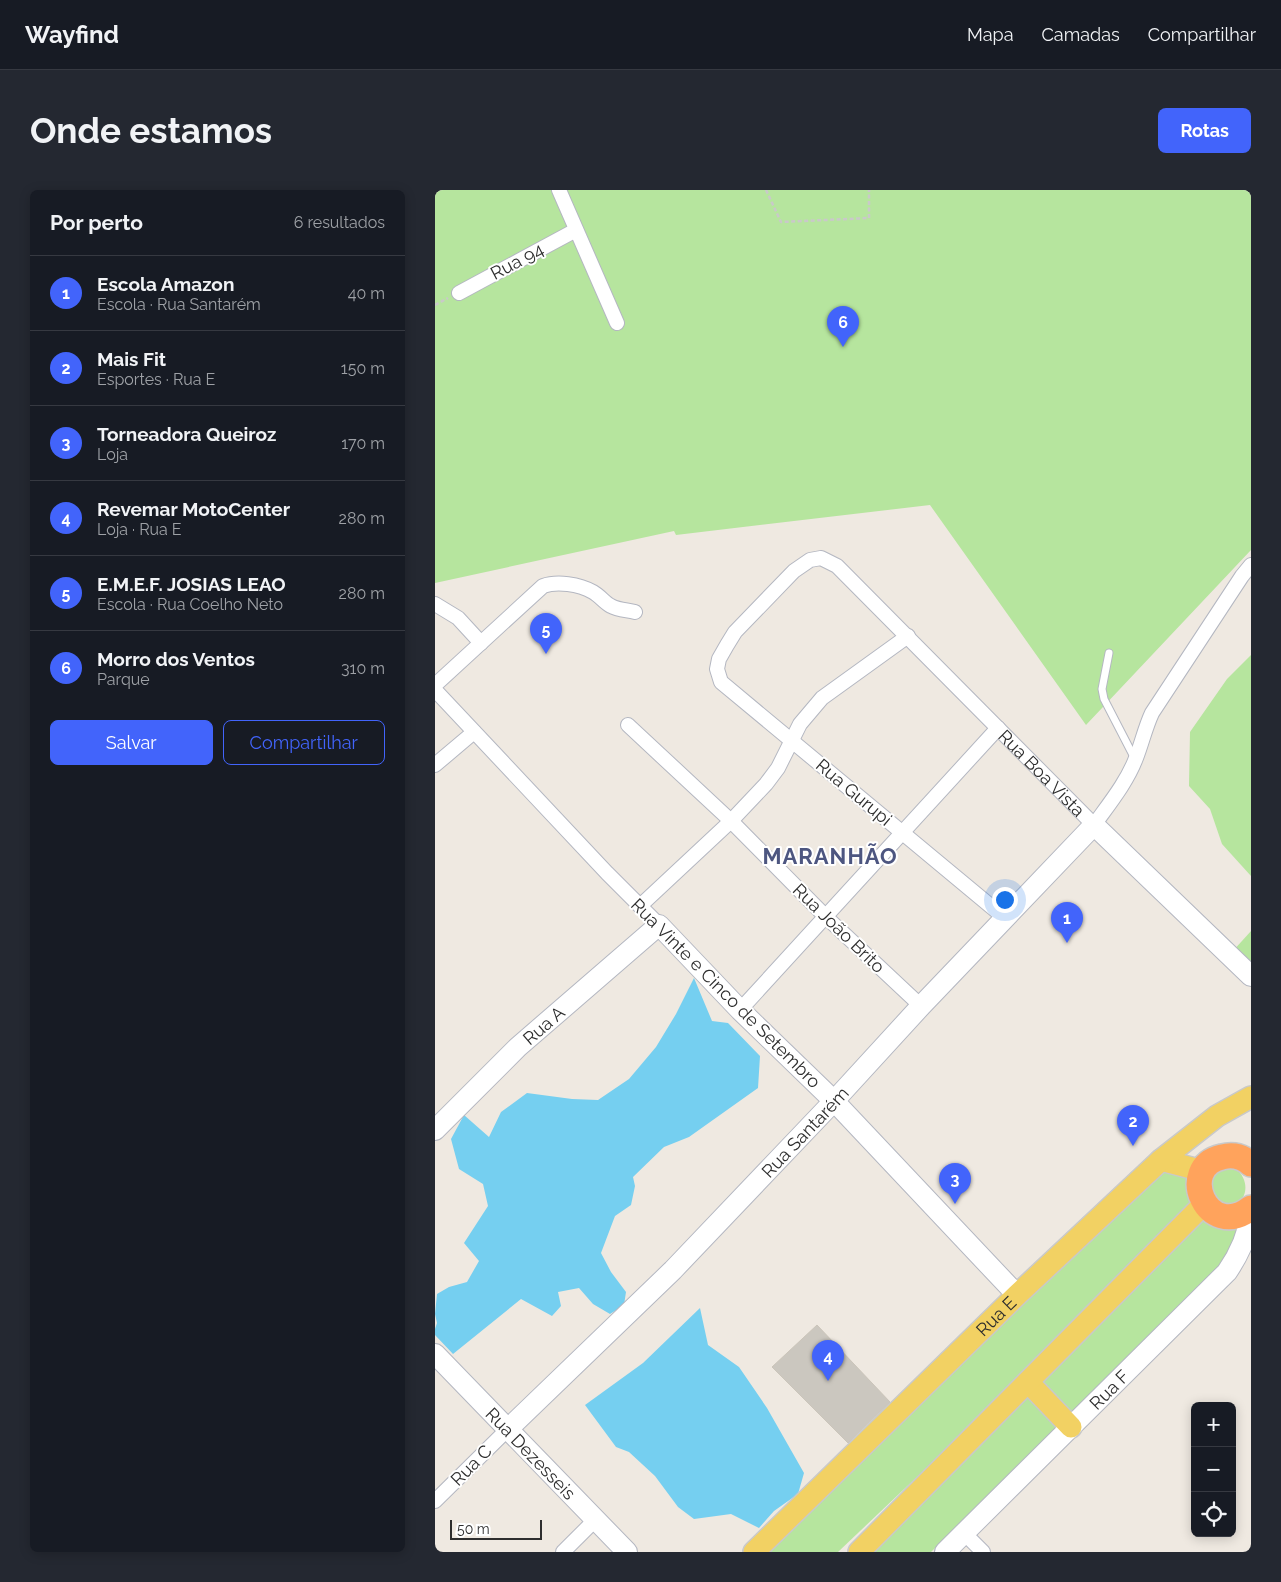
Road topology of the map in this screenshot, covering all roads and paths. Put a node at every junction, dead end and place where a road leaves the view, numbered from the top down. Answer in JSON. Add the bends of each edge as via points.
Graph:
{"nodes":[{"id":1,"x":559,"y":190,"type":"edge"},
{"id":2,"x":766,"y":190,"type":"edge"},
{"id":3,"x":869,"y":190,"type":"edge"},
{"id":4,"x":576,"y":230,"type":"junction"},
{"id":5,"x":459,"y":293,"type":"dead end"},
{"id":6,"x":617,"y":323,"type":"dead end"},
{"id":7,"x":1251,"y":565,"type":"edge"},
{"id":8,"x":435,"y":604,"type":"edge"},
{"id":9,"x":635,"y":612,"type":"dead end"},
{"id":10,"x":908,"y":636,"type":"junction"},
{"id":11,"x":481,"y":643,"type":"junction"},
{"id":12,"x":1109,"y":653,"type":"dead end"},
{"id":13,"x":435,"y":685,"type":"edge"},
{"id":14,"x":725,"y":686,"type":"joint"},
{"id":15,"x":435,"y":690,"type":"edge"},
{"id":16,"x":628,"y":725,"type":"dead end"},
{"id":17,"x":998,"y":728,"type":"junction"},
{"id":18,"x":474,"y":732,"type":"junction"},
{"id":19,"x":792,"y":741,"type":"junction"},
{"id":20,"x":1135,"y":759,"type":"junction"},
{"id":21,"x":435,"y":765,"type":"edge"},
{"id":22,"x":731,"y":821,"type":"junction"},
{"id":23,"x":1094,"y":825,"type":"junction"},
{"id":24,"x":903,"y":833,"type":"junction"},
{"id":25,"x":640,"y":906,"type":"junction"},
{"id":26,"x":826,"y":917,"type":"junction"},
{"id":27,"x":1005,"y":918,"type":"junction"},
{"id":28,"x":659,"y":926,"type":"junction"},
{"id":29,"x":1251,"y":976,"type":"edge"},
{"id":30,"x":921,"y":1006,"type":"junction"},
{"id":31,"x":740,"y":1010,"type":"junction"},
{"id":32,"x":1251,"y":1097,"type":"edge"},
{"id":33,"x":834,"y":1101,"type":"junction"},
{"id":34,"x":435,"y":1130,"type":"edge"},
{"id":35,"x":1161,"y":1160,"type":"junction"},
{"id":36,"x":1250,"y":1161,"type":"edge"},
{"id":37,"x":1203,"y":1171,"type":"junction"},
{"id":38,"x":1204,"y":1204,"type":"junction"},
{"id":39,"x":1251,"y":1208,"type":"edge"},
{"id":40,"x":1251,"y":1213,"type":"edge"},
{"id":41,"x":1017,"y":1294,"type":"junction"},
{"id":42,"x":435,"y":1354,"type":"edge"},
{"id":43,"x":1029,"y":1382,"type":"junction"},
{"id":44,"x":1071,"y":1427,"type":"junction"},
{"id":45,"x":508,"y":1429,"type":"junction"},
{"id":46,"x":435,"y":1501,"type":"edge"},
{"id":47,"x":595,"y":1520,"type":"junction"},
{"id":48,"x":964,"y":1533,"type":"junction"},
{"id":49,"x":563,"y":1552,"type":"edge"},
{"id":50,"x":627,"y":1552,"type":"edge"},
{"id":51,"x":755,"y":1552,"type":"edge"},
{"id":52,"x":859,"y":1552,"type":"edge"},
{"id":53,"x":945,"y":1552,"type":"edge"},
{"id":54,"x":983,"y":1552,"type":"edge"}],
"edges":[{"from":1,"to":4,"type":"street"},
{"from":2,"to":3,"type":"path","via":[[781,222],[869,218]]},
{"from":4,"to":5,"type":"street","name":"Rua 94"},
{"from":4,"to":6,"type":"street"},
{"from":7,"to":20,"type":"street","via":[[1152,713]]},
{"from":8,"to":11,"type":"street","via":[[458,618]]},
{"from":9,"to":11,"type":"street","via":[[610,606],[592,591],[551,583],[543,586]]},
{"from":10,"to":14,"type":"street","name":"Rua Boa Vista","via":[[837,566],[821,558],[810,560],[794,571],[735,632],[718,664],[718,678]]},
{"from":10,"to":17,"type":"street","name":"Rua Boa Vista"},
{"from":10,"to":19,"type":"street","via":[[822,698],[800,724]]},
{"from":11,"to":13,"type":"street"},
{"from":12,"to":20,"type":"lane","via":[[1102,689],[1104,699]]},
{"from":14,"to":19,"type":"street","name":"Rua Gurupi"},
{"from":15,"to":18,"type":"street","name":"Rua Vinte e Cinco de Setembro"},
{"from":16,"to":22,"type":"street","name":"Rua João Brito"},
{"from":17,"to":23,"type":"street","name":"Rua Boa Vista"},
{"from":17,"to":24,"type":"street"},
{"from":18,"to":21,"type":"street"},
{"from":18,"to":25,"type":"street","name":"Rua Vinte e Cinco de Setembro"},
{"from":19,"to":22,"type":"street","via":[[766,784]]},
{"from":19,"to":24,"type":"street","name":"Rua Gurupi"},
{"from":20,"to":23,"type":"street"},
{"from":22,"to":25,"type":"street"},
{"from":22,"to":26,"type":"street","name":"Rua João Brito"},
{"from":23,"to":27,"type":"street","name":"Rua Santarém"},
{"from":23,"to":29,"type":"street","name":"Rua Boa Vista"},
{"from":24,"to":26,"type":"street"},
{"from":24,"to":27,"type":"street","name":"Rua Gurupi"},
{"from":25,"to":28,"type":"street","name":"Rua Vinte e Cinco de Setembro"},
{"from":26,"to":30,"type":"street","name":"Rua João Brito"},
{"from":26,"to":31,"type":"street"},
{"from":27,"to":30,"type":"street","name":"Rua Santarém"},
{"from":28,"to":31,"type":"street","name":"Rua Vinte e Cinco de Setembro"},
{"from":28,"to":34,"type":"street","name":"Rua A","via":[[518,1047]]},
{"from":30,"to":33,"type":"street","name":"Rua Santarém"},
{"from":31,"to":33,"type":"street","name":"Rua Vinte e Cinco de Setembro"},
{"from":32,"to":35,"type":"main road","name":"Rua E","via":[[1217,1116]]},
{"from":33,"to":41,"type":"street","name":"Rua Vinte e Cinco de Setembro"},
{"from":33,"to":45,"type":"street","name":"Rua Santarém","via":[[673,1270]]},
{"from":35,"to":37,"type":"main road"},
{"from":35,"to":41,"type":"main road","name":"Rua E"},
{"from":36,"to":37,"type":"highway","via":[[1228,1155],[1214,1160]]},
{"from":37,"to":38,"type":"highway","via":[[1199,1184]]},
{"from":38,"to":39,"type":"highway","via":[[1227,1217]]},
{"from":38,"to":43,"type":"main road"},
{"from":40,"to":44,"type":"street","name":"Rua F","via":[[1245,1240],[1227,1272]]},
{"from":41,"to":51,"type":"main road","name":"Rua E"},
{"from":42,"to":45,"type":"street","name":"Rua Dezesseis"},
{"from":43,"to":44,"type":"main road"},
{"from":43,"to":52,"type":"main road"},
{"from":44,"to":48,"type":"street","name":"Rua F"},
{"from":45,"to":46,"type":"street","name":"Rua C"},
{"from":45,"to":47,"type":"street","name":"Rua Dezesseis"},
{"from":47,"to":49,"type":"street"},
{"from":47,"to":50,"type":"street","name":"Rua Dezesseis"},
{"from":48,"to":53,"type":"street","name":"Rua F"},
{"from":48,"to":54,"type":"street"}]}
